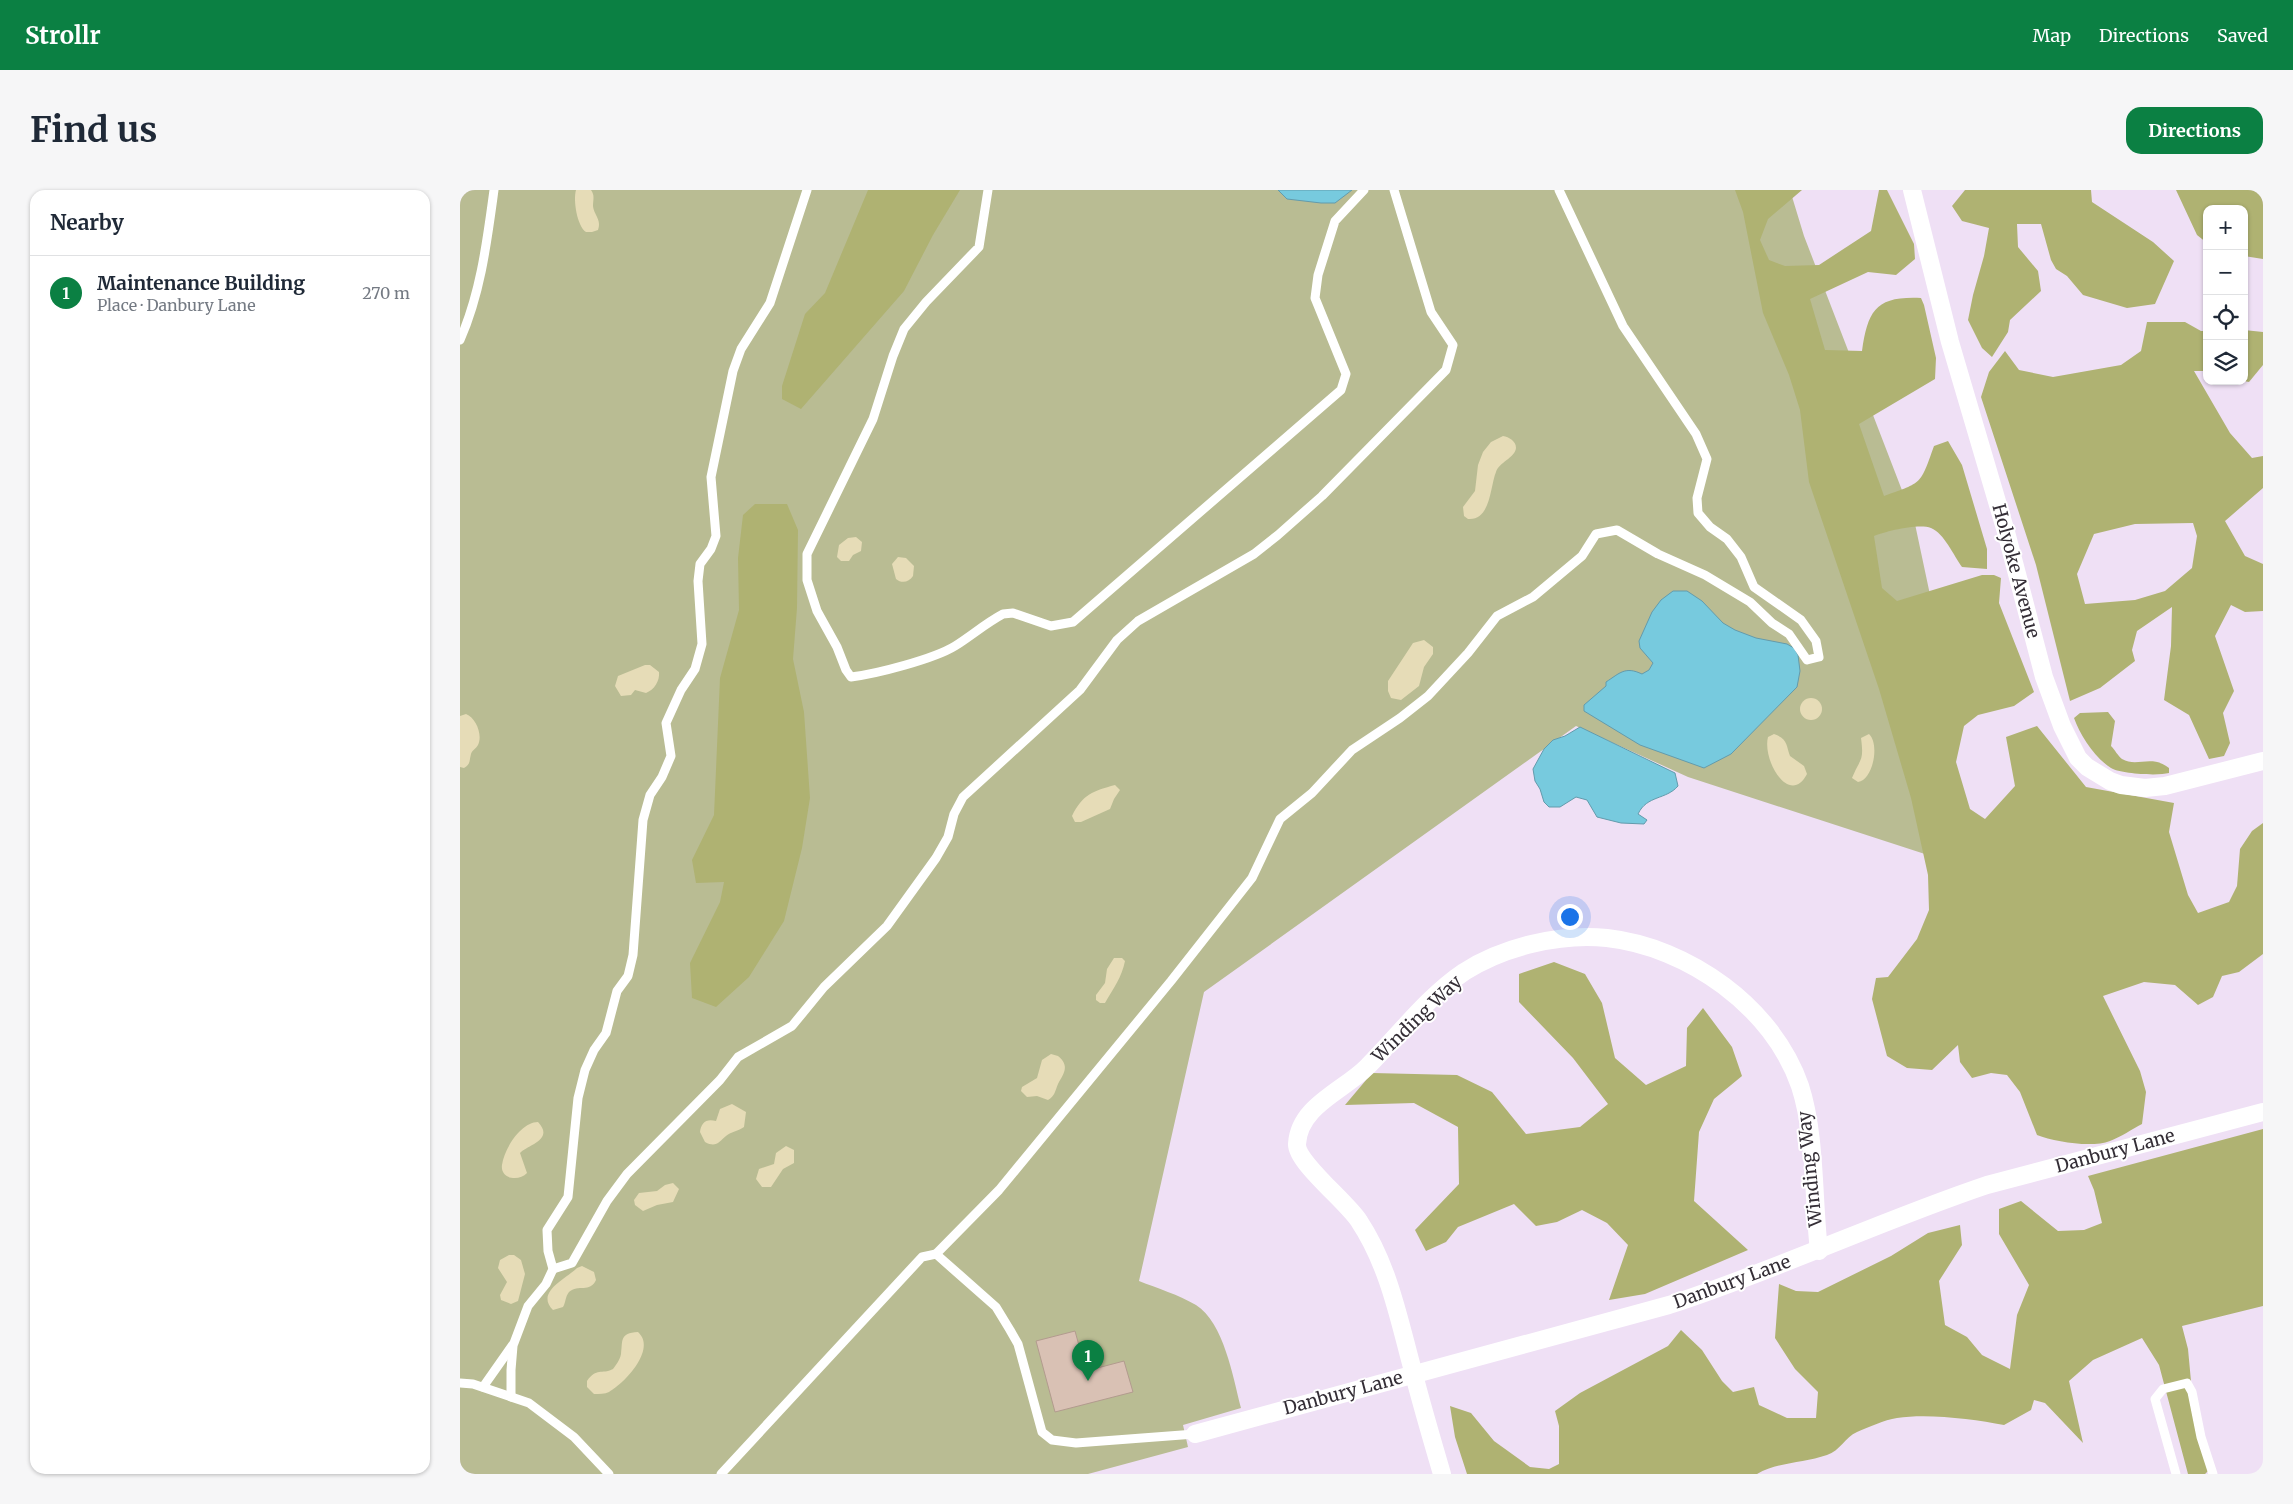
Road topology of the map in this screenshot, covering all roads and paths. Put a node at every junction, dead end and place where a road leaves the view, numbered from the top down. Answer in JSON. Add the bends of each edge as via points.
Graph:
{"nodes":[{"id":1,"x":494,"y":190,"type":"edge"},
{"id":2,"x":807,"y":190,"type":"edge"},
{"id":3,"x":988,"y":190,"type":"edge"},
{"id":4,"x":1364,"y":190,"type":"edge"},
{"id":5,"x":1394,"y":190,"type":"edge"},
{"id":6,"x":1559,"y":190,"type":"edge"},
{"id":7,"x":1912,"y":190,"type":"edge"},
{"id":8,"x":460,"y":340,"type":"edge"},
{"id":9,"x":2263,"y":761,"type":"edge"},
{"id":10,"x":2263,"y":1112,"type":"edge"},
{"id":11,"x":1819,"y":1251,"type":"junction"},
{"id":12,"x":936,"y":1254,"type":"junction"},
{"id":13,"x":553,"y":1270,"type":"junction"},
{"id":14,"x":514,"y":1343,"type":"junction"},
{"id":15,"x":1413,"y":1374,"type":"junction"},
{"id":16,"x":460,"y":1383,"type":"edge"},
{"id":17,"x":482,"y":1387,"type":"junction"},
{"id":18,"x":511,"y":1397,"type":"junction"},
{"id":19,"x":1195,"y":1434,"type":"joint"},
{"id":20,"x":609,"y":1474,"type":"edge"},
{"id":21,"x":721,"y":1474,"type":"edge"},
{"id":22,"x":1442,"y":1474,"type":"edge"},
{"id":23,"x":2176,"y":1474,"type":"edge"},
{"id":24,"x":2213,"y":1474,"type":"edge"}],
"edges":[{"from":1,"to":8,"type":"lane","via":[[478,287]]},
{"from":2,"to":13,"type":"lane","via":[[770,303],[741,349],[732,371],[711,477],[716,536],[700,564],[698,582],[702,644],[695,668],[666,723],[671,756],[650,795],[644,820],[633,955],[628,976],[617,991],[606,1033],[585,1070],[578,1098],[568,1197],[546,1230]]},
{"from":3,"to":4,"type":"lane","via":[[979,247],[904,329],[873,420],[807,554],[807,580],[817,611],[852,676],[869,675],[945,651],[1003,614],[1013,613],[1051,626],[1072,622],[1341,390],[1346,374],[1315,298],[1318,275],[1335,221]]},
{"from":5,"to":13,"type":"lane","via":[[1431,312],[1453,345],[1446,370],[1322,496],[1278,535],[1254,554],[1138,621],[1117,640],[1080,690],[962,798],[948,837],[936,858],[887,926],[824,987],[792,1026],[738,1057],[720,1080],[627,1174],[572,1263]]},
{"from":6,"to":12,"type":"lane","via":[[1623,326],[1696,434],[1707,459],[1697,498],[1698,513],[1727,539],[1741,557],[1754,588],[1801,620],[1816,641],[1819,657],[1807,660],[1789,634],[1750,602],[1705,576],[1617,530],[1596,534],[1582,556],[1540,591],[1497,616],[1428,696],[1352,750],[1312,793],[1280,819],[1252,878],[999,1190]]},
{"from":7,"to":9,"type":"street","name":"Holyoke Avenue","via":[[1950,342],[2006,532],[2044,677],[2078,758],[2110,781],[2145,788],[2165,786]]},
{"from":10,"to":11,"type":"street","name":"Danbury Lane","via":[[1987,1185]]},
{"from":11,"to":15,"type":"street","name":"Danbury Lane","via":[[1669,1306]]},
{"from":11,"to":15,"type":"street","name":"Winding Way","via":[[1810,1132],[1800,1086],[1772,1034],[1744,1001],[1695,967],[1641,945],[1606,938],[1578,937],[1542,942],[1500,954],[1464,973],[1430,1002],[1364,1070],[1314,1108],[1302,1125],[1296,1146],[1303,1162],[1358,1219],[1372,1244],[1393,1295]]},
{"from":12,"to":19,"type":"lane","via":[[1001,1314],[1018,1344],[1042,1432],[1052,1440],[1076,1443]]},
{"from":12,"to":21,"type":"lane","via":[[922,1257]]},
{"from":13,"to":14,"type":"lane","via":[[528,1306]]},
{"from":14,"to":17,"type":"lane"},
{"from":14,"to":18,"type":"lane"},
{"from":15,"to":19,"type":"street","name":"Danbury Lane"},
{"from":15,"to":22,"type":"street"},
{"from":16,"to":17,"type":"lane"},
{"from":17,"to":18,"type":"lane"},
{"from":18,"to":20,"type":"lane","via":[[529,1403],[574,1437]]},
{"from":23,"to":24,"type":"lane","via":[[2154,1399],[2163,1389],[2187,1383]]}]}
